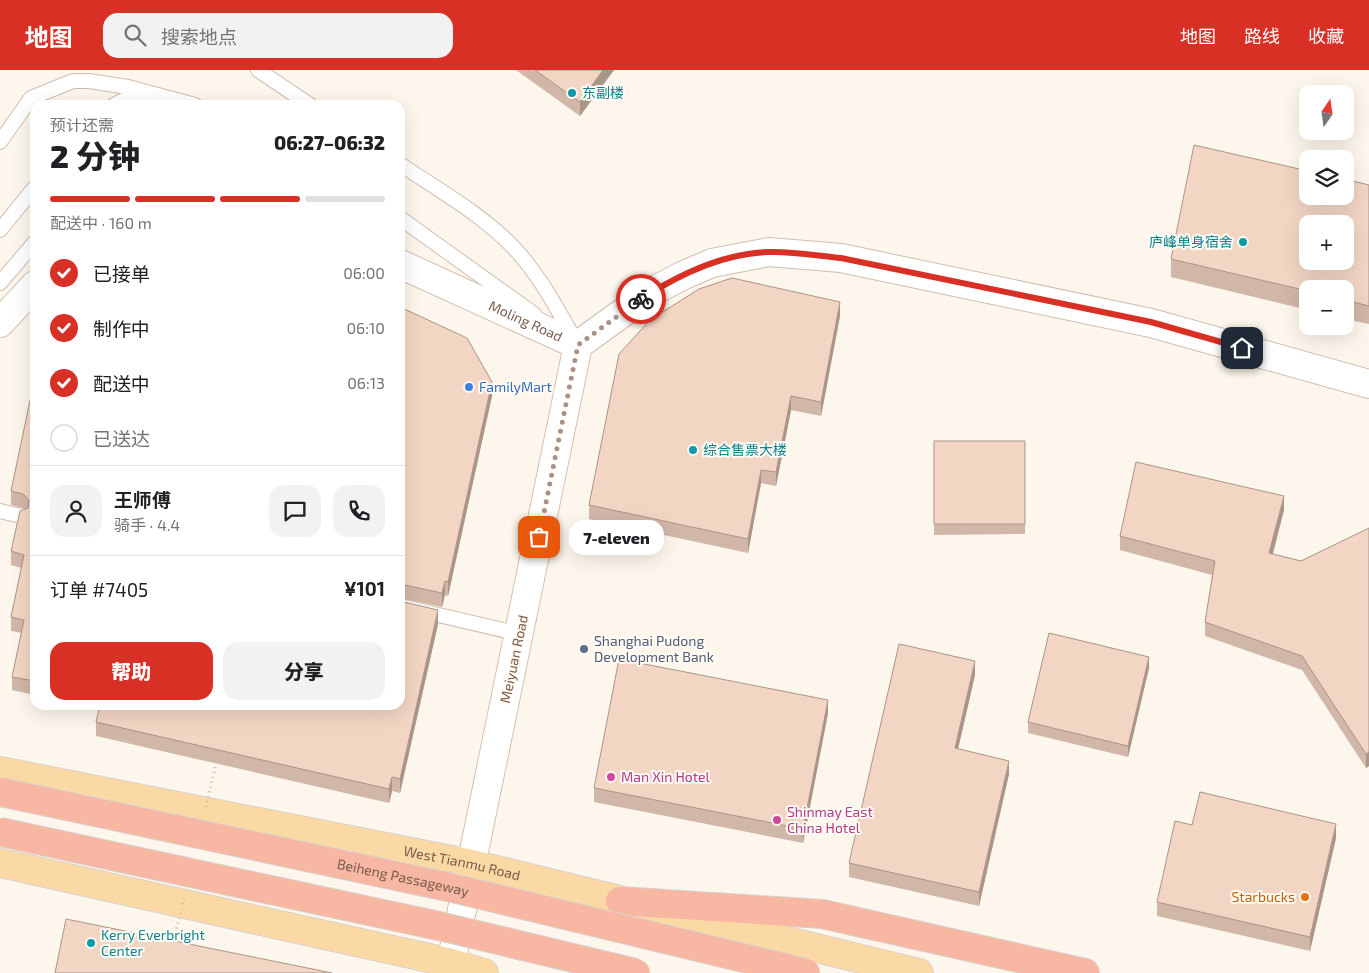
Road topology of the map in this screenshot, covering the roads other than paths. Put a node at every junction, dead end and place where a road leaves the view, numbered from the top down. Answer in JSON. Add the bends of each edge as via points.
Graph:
{"nodes":[{"id":1,"x":258,"y":70,"type":"edge"},
{"id":2,"x":167,"y":98,"type":"junction"},
{"id":3,"x":124,"y":100,"type":"edge"},
{"id":4,"x":175,"y":100,"type":"edge"},
{"id":5,"x":303,"y":100,"type":"edge"},
{"id":6,"x":0,"y":142,"type":"edge"},
{"id":7,"x":405,"y":167,"type":"edge"},
{"id":8,"x":30,"y":193,"type":"edge"},
{"id":9,"x":405,"y":222,"type":"edge"},
{"id":10,"x":0,"y":230,"type":"edge"},
{"id":11,"x":30,"y":248,"type":"edge"},
{"id":12,"x":405,"y":266,"type":"edge"},
{"id":13,"x":0,"y":283,"type":"edge"},
{"id":14,"x":30,"y":290,"type":"edge"},
{"id":15,"x":0,"y":322,"type":"edge"},
{"id":16,"x":578,"y":345,"type":"junction"},
{"id":17,"x":1369,"y":384,"type":"edge"},
{"id":18,"x":0,"y":511,"type":"edge"},
{"id":19,"x":21,"y":516,"type":"edge"},
{"id":20,"x":405,"y":607,"type":"edge"},
{"id":21,"x":520,"y":634,"type":"junction"},
{"id":22,"x":0,"y":771,"type":"edge"},
{"id":23,"x":0,"y":792,"type":"edge"},
{"id":24,"x":0,"y":832,"type":"edge"},
{"id":25,"x":0,"y":846,"type":"edge"},
{"id":26,"x":134,"y":861,"type":"junction"},
{"id":27,"x":0,"y":863,"type":"edge"},
{"id":28,"x":472,"y":864,"type":"junction"},
{"id":29,"x":620,"y":901,"type":"junction"},
{"id":30,"x":450,"y":968,"type":"edge"},
{"id":31,"x":484,"y":973,"type":"edge"},
{"id":32,"x":636,"y":973,"type":"edge"},
{"id":33,"x":806,"y":973,"type":"edge"},
{"id":34,"x":919,"y":973,"type":"edge"},
{"id":35,"x":1085,"y":973,"type":"edge"}],
"edges":[{"from":1,"to":5,"type":"lane"},
{"from":2,"to":3,"type":"lane"},
{"from":2,"to":4,"type":"lane"},
{"from":2,"to":6,"type":"lane","via":[[128,87],[73,80],[31,98]]},
{"from":7,"to":16,"type":"lane","via":[[466,208],[514,248],[546,291]]},
{"from":8,"to":10,"type":"lane"},
{"from":9,"to":16,"type":"lane"},
{"from":11,"to":13,"type":"lane"},
{"from":12,"to":16,"type":"street","name":"Moling Road"},
{"from":14,"to":15,"type":"street"},
{"from":16,"to":17,"type":"street","name":"Moling Road","via":[[653,291],[684,275],[712,263],[769,252],[841,258],[1151,322]]},
{"from":16,"to":21,"type":"street","name":"Meiyuan Road"},
{"from":18,"to":19,"type":"lane"},
{"from":20,"to":21,"type":"lane"},
{"from":21,"to":28,"type":"street","name":"Meiyuan Road"},
{"from":22,"to":28,"type":"main road","name":"West Tianmu Road"},
{"from":23,"to":33,"type":"highway","name":"Beiheng Passageway","bridge":true,"via":[[448,887]]},
{"from":24,"to":26,"type":"highway","bridge":true},
{"from":25,"to":26,"type":"highway","bridge":true},
{"from":26,"to":32,"type":"highway","bridge":true,"via":[[439,926]]},
{"from":27,"to":30,"type":"main road"},
{"from":28,"to":29,"type":"main road","name":"West Tianmu Road"},
{"from":28,"to":30,"type":"street","name":"Meiyuan Road"},
{"from":29,"to":34,"type":"main road","name":"West Tianmu Road"},
{"from":29,"to":35,"type":"highway","via":[[822,914]]},
{"from":30,"to":31,"type":"main road"}]}
